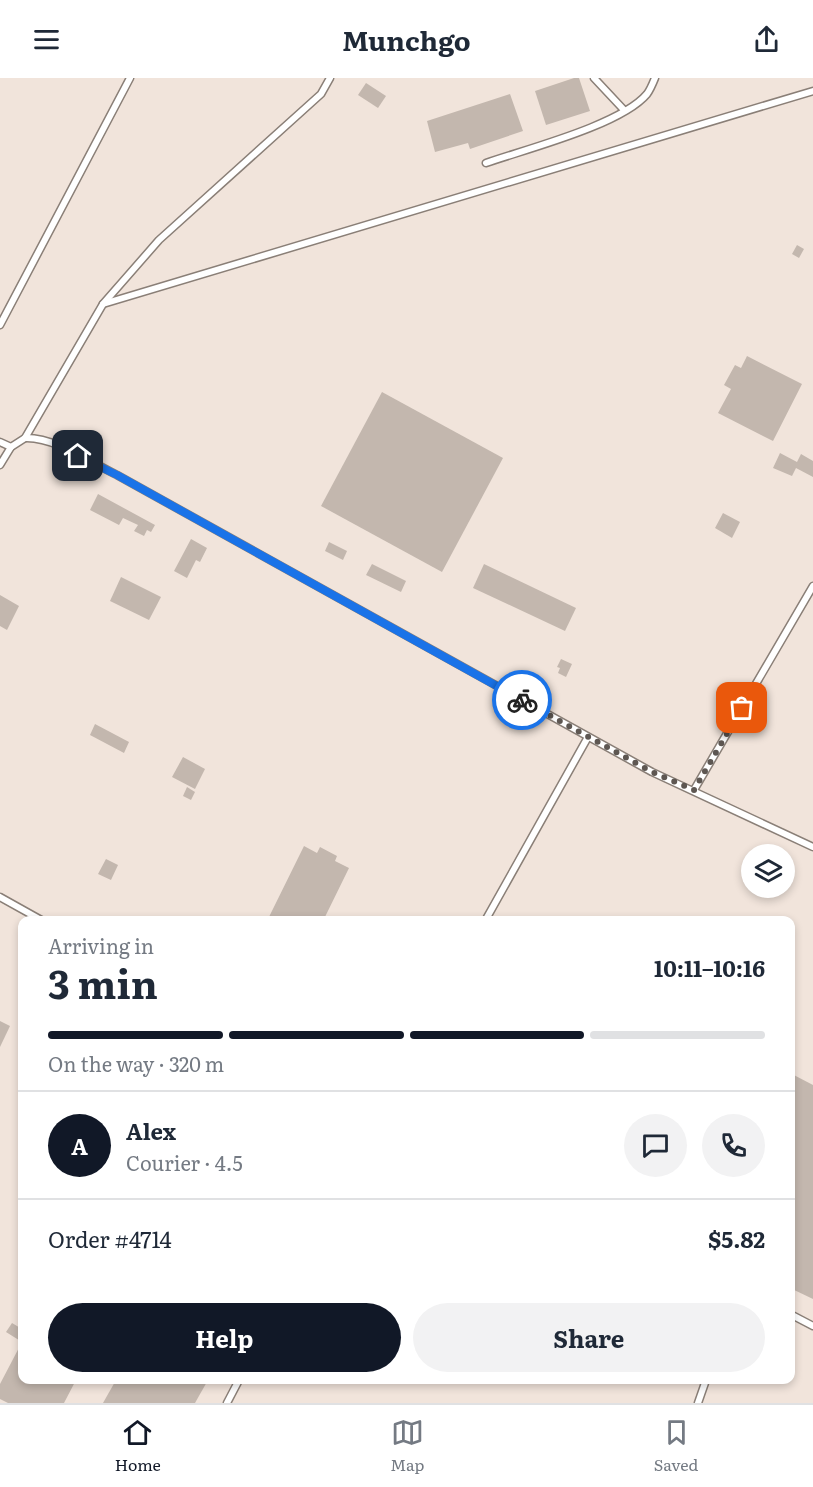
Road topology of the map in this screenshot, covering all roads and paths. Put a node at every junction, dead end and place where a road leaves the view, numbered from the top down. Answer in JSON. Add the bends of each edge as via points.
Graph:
{"nodes":[{"id":1,"x":130,"y":78,"type":"edge"},
{"id":2,"x":330,"y":78,"type":"edge"},
{"id":3,"x":594,"y":78,"type":"edge"},
{"id":4,"x":656,"y":78,"type":"edge"},
{"id":5,"x":813,"y":91,"type":"edge"},
{"id":6,"x":624,"y":110,"type":"junction"},
{"id":7,"x":486,"y":163,"type":"dead end"},
{"id":8,"x":103,"y":304,"type":"junction"},
{"id":9,"x":0,"y":325,"type":"edge"},
{"id":10,"x":25,"y":438,"type":"junction"},
{"id":11,"x":0,"y":442,"type":"edge"},
{"id":12,"x":11,"y":447,"type":"junction"},
{"id":13,"x":0,"y":465,"type":"edge"},
{"id":14,"x":813,"y":585,"type":"edge"},
{"id":15,"x":588,"y":736,"type":"junction"},
{"id":16,"x":694,"y":790,"type":"junction"},
{"id":17,"x":813,"y":847,"type":"edge"},
{"id":18,"x":0,"y":897,"type":"edge"},
{"id":19,"x":34,"y":916,"type":"edge"},
{"id":20,"x":488,"y":916,"type":"edge"},
{"id":21,"x":795,"y":1317,"type":"edge"},
{"id":22,"x":813,"y":1326,"type":"edge"},
{"id":23,"x":237,"y":1384,"type":"edge"},
{"id":24,"x":705,"y":1384,"type":"edge"},
{"id":25,"x":227,"y":1403,"type":"edge"},
{"id":26,"x":698,"y":1403,"type":"edge"}],
"edges":[{"from":1,"to":9,"type":"lane"},
{"from":2,"to":8,"type":"lane","via":[[321,94],[159,240]]},
{"from":3,"to":6,"type":"lane"},
{"from":4,"to":6,"type":"lane","via":[[646,94]]},
{"from":5,"to":8,"type":"lane"},
{"from":6,"to":7,"type":"lane","via":[[599,124]]},
{"from":8,"to":10,"type":"lane"},
{"from":10,"to":12,"type":"lane"},
{"from":10,"to":15,"type":"lane","via":[[58,446],[117,475]]},
{"from":11,"to":12,"type":"lane"},
{"from":12,"to":13,"type":"lane"},
{"from":14,"to":16,"type":"lane"},
{"from":15,"to":16,"type":"lane","via":[[652,772]]},
{"from":15,"to":20,"type":"lane"},
{"from":16,"to":17,"type":"lane"},
{"from":18,"to":19,"type":"lane"},
{"from":21,"to":22,"type":"lane"},
{"from":23,"to":25,"type":"lane"},
{"from":24,"to":26,"type":"lane"}]}
